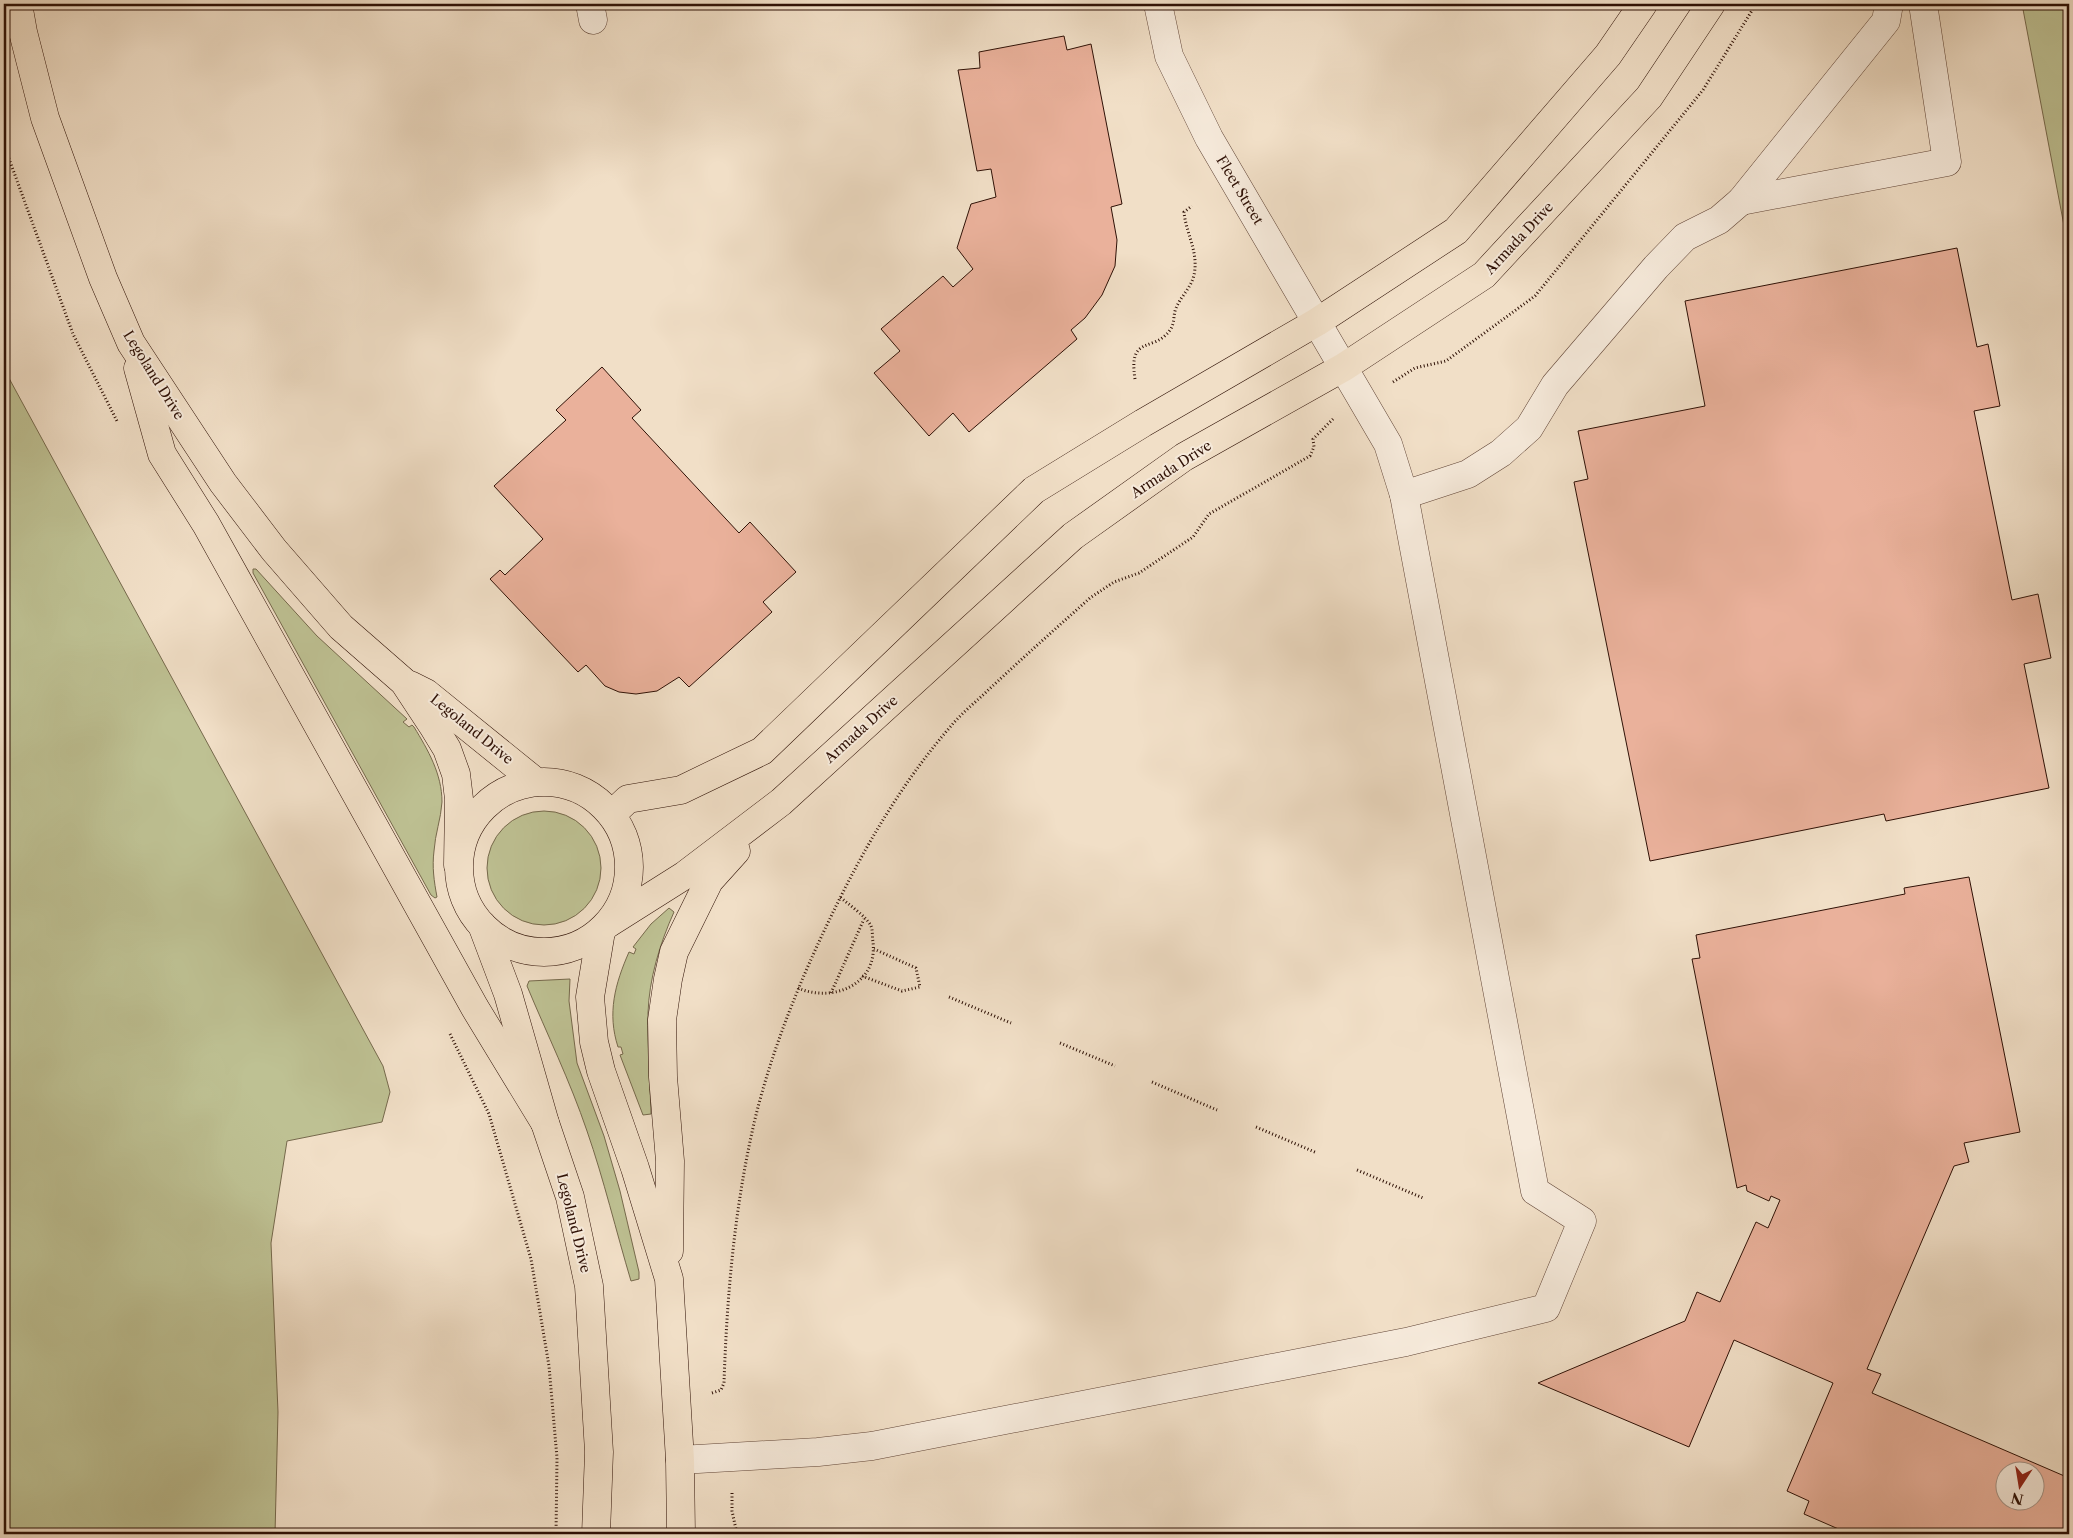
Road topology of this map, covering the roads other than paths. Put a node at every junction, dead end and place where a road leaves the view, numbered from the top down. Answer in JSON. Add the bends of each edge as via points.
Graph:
{"nodes":[{"id":1,"x":18,"y":4,"type":"edge"},
{"id":2,"x":1158,"y":4,"type":"edge"},
{"id":3,"x":1643,"y":4,"type":"edge"},
{"id":4,"x":1711,"y":4,"type":"edge"},
{"id":5,"x":1889,"y":4,"type":"edge"},
{"id":6,"x":1923,"y":4,"type":"edge"},
{"id":7,"x":1742,"y":201,"type":"junction"},
{"id":8,"x":1317,"y":322,"type":"junction"},
{"id":9,"x":131,"y":343,"type":"junction"},
{"id":10,"x":1344,"y":367,"type":"junction"},
{"id":11,"x":1404,"y":496,"type":"junction"},
{"id":12,"x":404,"y":682,"type":"junction"},
{"id":13,"x":536,"y":782,"type":"junction"},
{"id":14,"x":780,"y":802,"type":"junction"},
{"id":15,"x":612,"y":814,"type":"junction"},
{"id":16,"x":458,"y":865,"type":"junction"},
{"id":17,"x":482,"y":925,"type":"junction"},
{"id":18,"x":605,"y":927,"type":"junction"},
{"id":19,"x":545,"y":1123,"type":"junction"},
{"id":20,"x":669,"y":1279,"type":"junction"},
{"id":21,"x":680,"y":1460,"type":"junction"},
{"id":22,"x":596,"y":1534,"type":"edge"},
{"id":23,"x":680,"y":1534,"type":"edge"}],
"edges":[{"from":1,"to":9,"type":"main road","name":"Legoland Drive","via":[[45,118],[103,278]]},
{"from":2,"to":8,"type":"street","name":"Fleet Street","via":[[1169,56],[1205,130]]},
{"from":3,"to":8,"type":"main road","via":[[1608,55],[1456,230]]},
{"from":4,"to":10,"type":"main road","name":"Armada Drive","via":[[1649,97],[1484,275]]},
{"from":5,"to":7,"type":"street","via":[[1886,21]]},
{"from":6,"to":7,"type":"street","via":[[1947,162]]},
{"from":7,"to":11,"type":"street","via":[[1719,220],[1684,237],[1555,385],[1529,428],[1501,453],[1468,474]]},
{"from":8,"to":10,"type":"street","name":"Fleet Street"},
{"from":8,"to":15,"type":"main road","via":[[1034,490],[762,751],[681,790],[628,799]]},
{"from":9,"to":12,"type":"main road","name":"Legoland Drive","via":[[223,483],[274,550],[341,627]]},
{"from":9,"to":19,"type":"main road","via":[[162,454],[220,549],[475,1008]]},
{"from":10,"to":11,"type":"street","name":"Fleet Street","via":[[1388,444]]},
{"from":10,"to":14,"type":"main road","name":"Armada Drive","via":[[1184,457],[1073,536]]},
{"from":11,"to":21,"type":"street","name":"Fleet Street","via":[[1535,1191],[1582,1221],[1546,1308],[1406,1342],[872,1446]]},
{"from":12,"to":13,"type":"main road","name":"Legoland Drive","via":[[426,692]]},
{"from":12,"to":16,"type":"main road","name":"Legoland Drive","via":[[446,749],[456,774]]},
{"from":13,"to":15,"type":"main road","via":[[565,784],[590,795]]},
{"from":13,"to":16,"type":"main road","via":[[512,788],[490,800],[474,818],[462,840]]},
{"from":14,"to":18,"type":"main road","name":"Armada Drive","via":[[684,875]]},
{"from":14,"to":20,"type":"main road","via":[[709,881],[674,952],[662,1020],[670,1160]]},
{"from":15,"to":18,"type":"main road","via":[[626,840],[630,868],[625,897]]},
{"from":16,"to":17,"type":"main road","via":[[469,907]]},
{"from":17,"to":18,"type":"main road","via":[[502,941],[527,950],[553,952],[579,945]]},
{"from":17,"to":19,"type":"main road","name":"Legoland Drive","via":[[508,994]]},
{"from":18,"to":20,"type":"main road","via":[[590,997],[594,1042]]},
{"from":19,"to":22,"type":"main road","name":"Legoland Drive","via":[[570,1197],[589,1286],[599,1452]]},
{"from":20,"to":21,"type":"main road"},
{"from":21,"to":23,"type":"main road"}]}
